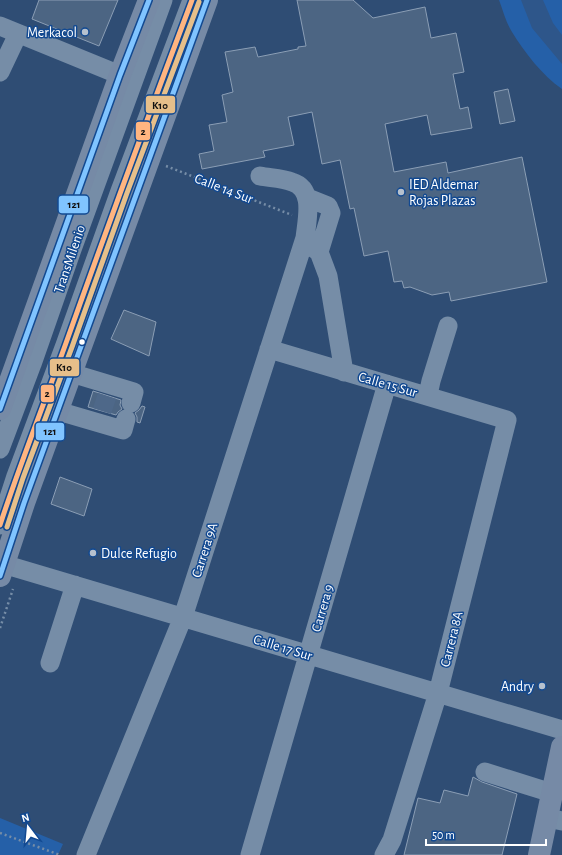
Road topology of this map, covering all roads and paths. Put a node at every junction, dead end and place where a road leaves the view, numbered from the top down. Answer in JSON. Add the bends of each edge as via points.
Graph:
{"nodes":[{"id":1,"x":149,"y":0,"type":"edge"},
{"id":2,"x":162,"y":0,"type":"edge"},
{"id":3,"x":192,"y":0,"type":"edge"},
{"id":4,"x":207,"y":0,"type":"edge"},
{"id":5,"x":0,"y":26,"type":"edge"},
{"id":6,"x":18,"y":34,"type":"junction"},
{"id":7,"x":0,"y":72,"type":"edge"},
{"id":8,"x":120,"y":75,"type":"junction"},
{"id":9,"x":149,"y":159,"type":"junction"},
{"id":10,"x":260,"y":176,"type":"dead end"},
{"id":11,"x":308,"y":198,"type":"junction"},
{"id":12,"x":299,"y":217,"type":"dead end"},
{"id":13,"x":305,"y":239,"type":"junction"},
{"id":14,"x":319,"y":252,"type":"junction"},
{"id":15,"x":448,"y":326,"type":"dead end"},
{"id":16,"x":269,"y":349,"type":"junction"},
{"id":17,"x":344,"y":372,"type":"junction"},
{"id":18,"x":72,"y":373,"type":"junction"},
{"id":19,"x":387,"y":384,"type":"junction"},
{"id":20,"x":428,"y":395,"type":"junction"},
{"id":21,"x":105,"y":404,"type":"junction"},
{"id":22,"x":0,"y":409,"type":"edge"},
{"id":23,"x":58,"y":411,"type":"junction"},
{"id":24,"x":506,"y":420,"type":"joint"},
{"id":25,"x":0,"y":449,"type":"edge"},
{"id":26,"x":0,"y":525,"type":"edge"},
{"id":27,"x":1,"y":566,"type":"edge"},
{"id":28,"x":75,"y":585,"type":"junction"},
{"id":29,"x":10,"y":599,"type":"dead end"},
{"id":30,"x":183,"y":617,"type":"junction"},
{"id":31,"x":0,"y":628,"type":"edge"},
{"id":32,"x":308,"y":654,"type":"junction"},
{"id":33,"x":50,"y":663,"type":"dead end"},
{"id":34,"x":438,"y":693,"type":"junction"},
{"id":35,"x":562,"y":730,"type":"edge"},
{"id":36,"x":562,"y":747,"type":"edge"},
{"id":37,"x":485,"y":772,"type":"dead end"},
{"id":38,"x":552,"y":793,"type":"junction"},
{"id":39,"x":554,"y":820,"type":"edge"},
{"id":40,"x":0,"y":833,"type":"edge"},
{"id":41,"x":60,"y":855,"type":"edge"},
{"id":42,"x":86,"y":855,"type":"edge"},
{"id":43,"x":250,"y":855,"type":"edge"},
{"id":44,"x":384,"y":855,"type":"edge"},
{"id":45,"x":538,"y":855,"type":"edge"}],
"edges":[{"from":1,"to":8,"type":"main road"},
{"from":2,"to":25,"type":"street","name":"TransMilenio"},
{"from":3,"to":26,"type":"street","name":"TransMilenio","via":[[120,191]]},
{"from":4,"to":9,"type":"main road"},
{"from":5,"to":6,"type":"street"},
{"from":6,"to":7,"type":"street"},
{"from":6,"to":8,"type":"street"},
{"from":8,"to":22,"type":"main road"},
{"from":9,"to":12,"type":"path","name":"Calle 14 Sur"},
{"from":9,"to":18,"type":"main road"},
{"from":10,"to":11,"type":"street","via":[[293,182]]},
{"from":11,"to":13,"type":"street","name":"Carrera 9A"},
{"from":11,"to":14,"type":"street","via":[[328,206],[331,213]]},
{"from":13,"to":14,"type":"street"},
{"from":13,"to":16,"type":"street","name":"Carrera 9A"},
{"from":14,"to":17,"type":"street","via":[[328,276]]},
{"from":15,"to":20,"type":"street"},
{"from":16,"to":17,"type":"street","name":"Calle 15 Sur"},
{"from":16,"to":30,"type":"street","name":"Carrera 9A"},
{"from":17,"to":19,"type":"street","name":"Calle 15 Sur"},
{"from":18,"to":21,"type":"street"},
{"from":18,"to":23,"type":"main road"},
{"from":19,"to":20,"type":"street","name":"Calle 15 Sur"},
{"from":19,"to":32,"type":"street","name":"Carrera 9"},
{"from":20,"to":24,"type":"street","name":"Calle 15 Sur"},
{"from":21,"to":21,"type":"street","via":[[134,392],[123,430]]},
{"from":21,"to":23,"type":"street"},
{"from":23,"to":27,"type":"main road"},
{"from":24,"to":34,"type":"street","name":"Carrera 8A"},
{"from":27,"to":28,"type":"street","name":"Calle 17 Sur"},
{"from":28,"to":30,"type":"street","name":"Calle 17 Sur"},
{"from":28,"to":33,"type":"street"},
{"from":29,"to":31,"type":"path"},
{"from":30,"to":32,"type":"street","name":"Calle 17 Sur"},
{"from":30,"to":42,"type":"street","name":"Carrera 9A"},
{"from":32,"to":34,"type":"street","name":"Calle 17 Sur"},
{"from":32,"to":43,"type":"street","name":"Carrera 9"},
{"from":34,"to":35,"type":"street","name":"Calle 17 Sur"},
{"from":34,"to":44,"type":"street","name":"Carrera 8A","via":[[392,840]]},
{"from":36,"to":38,"type":"main road"},
{"from":37,"to":38,"type":"street"},
{"from":38,"to":39,"type":"main road"},
{"from":39,"to":45,"type":"main road"},
{"from":40,"to":41,"type":"path"}]}
